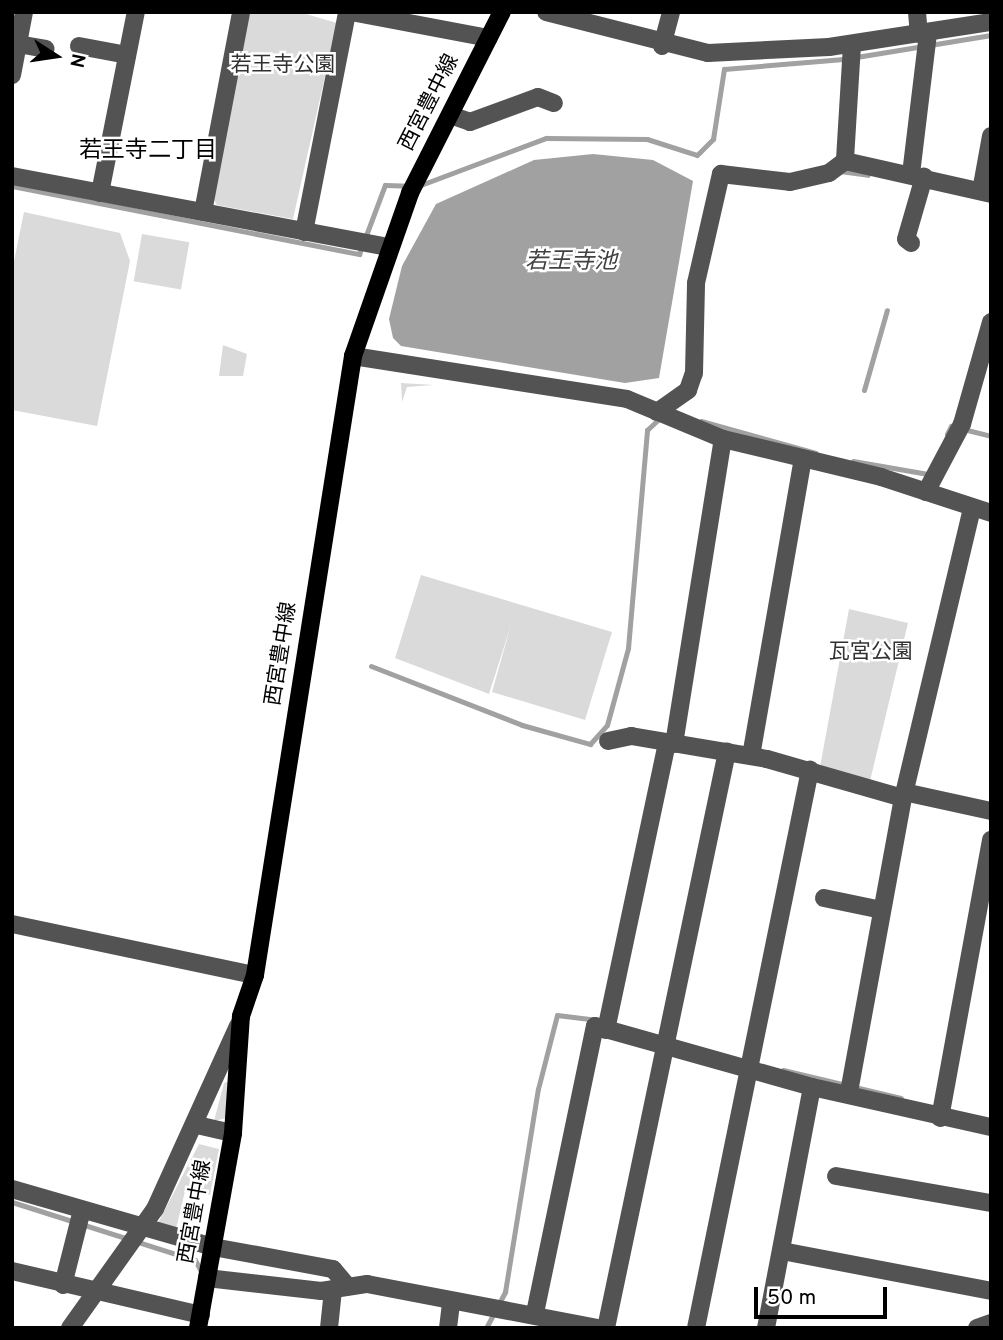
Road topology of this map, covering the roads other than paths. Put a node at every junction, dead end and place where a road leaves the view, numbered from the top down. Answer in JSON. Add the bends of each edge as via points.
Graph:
{"nodes":[{"id":1,"x":24,"y":12,"type":"edge"},
{"id":2,"x":136,"y":12,"type":"edge"},
{"id":3,"x":241,"y":12,"type":"edge"},
{"id":4,"x":349,"y":12,"type":"edge"},
{"id":5,"x":502,"y":12,"type":"edge"},
{"id":6,"x":546,"y":12,"type":"edge"},
{"id":7,"x":671,"y":12,"type":"edge"},
{"id":8,"x":917,"y":12,"type":"edge"},
{"id":9,"x":376,"y":14,"type":"edge"},
{"id":10,"x":991,"y":22,"type":"edge"},
{"id":11,"x":489,"y":38,"type":"junction"},
{"id":12,"x":17,"y":39,"type":"edge"},
{"id":13,"x":926,"y":40,"type":"junction"},
{"id":14,"x":79,"y":46,"type":"dead end"},
{"id":15,"x":662,"y":46,"type":"junction"},
{"id":16,"x":46,"y":49,"type":"dead end"},
{"id":17,"x":853,"y":53,"type":"junction"},
{"id":18,"x":127,"y":55,"type":"junction"},
{"id":19,"x":12,"y":75,"type":"edge"},
{"id":20,"x":554,"y":103,"type":"dead end"},
{"id":21,"x":450,"y":115,"type":"junction"},
{"id":22,"x":991,"y":136,"type":"edge"},
{"id":23,"x":845,"y":161,"type":"junction"},
{"id":24,"x":12,"y":176,"type":"edge"},
{"id":25,"x":917,"y":176,"type":"junction"},
{"id":26,"x":100,"y":193,"type":"junction"},
{"id":27,"x":986,"y":193,"type":"edge"},
{"id":28,"x":203,"y":212,"type":"junction"},
{"id":29,"x":304,"y":232,"type":"junction"},
{"id":30,"x":911,"y":243,"type":"dead end"},
{"id":31,"x":387,"y":247,"type":"junction"},
{"id":32,"x":991,"y":322,"type":"edge"},
{"id":33,"x":353,"y":356,"type":"junction"},
{"id":34,"x":657,"y":412,"type":"junction"},
{"id":35,"x":723,"y":439,"type":"junction"},
{"id":36,"x":803,"y":459,"type":"junction"},
{"id":37,"x":926,"y":492,"type":"junction"},
{"id":38,"x":972,"y":508,"type":"junction"},
{"id":39,"x":991,"y":513,"type":"edge"},
{"id":40,"x":608,"y":741,"type":"dead end"},
{"id":41,"x":671,"y":743,"type":"junction"},
{"id":42,"x":727,"y":752,"type":"junction"},
{"id":43,"x":751,"y":756,"type":"junction"},
{"id":44,"x":810,"y":770,"type":"junction"},
{"id":45,"x":903,"y":795,"type":"junction"},
{"id":46,"x":991,"y":811,"type":"edge"},
{"id":47,"x":991,"y":840,"type":"edge"},
{"id":48,"x":824,"y":898,"type":"dead end"},
{"id":49,"x":882,"y":910,"type":"junction"},
{"id":50,"x":12,"y":923,"type":"edge"},
{"id":51,"x":255,"y":975,"type":"junction"},
{"id":52,"x":241,"y":1016,"type":"junction"},
{"id":53,"x":606,"y":1030,"type":"junction"},
{"id":54,"x":666,"y":1046,"type":"junction"},
{"id":55,"x":747,"y":1068,"type":"junction"},
{"id":56,"x":812,"y":1087,"type":"junction"},
{"id":57,"x":849,"y":1091,"type":"junction"},
{"id":58,"x":940,"y":1118,"type":"junction"},
{"id":59,"x":197,"y":1125,"type":"junction"},
{"id":60,"x":991,"y":1127,"type":"edge"},
{"id":61,"x":233,"y":1133,"type":"junction"},
{"id":62,"x":836,"y":1176,"type":"dead end"},
{"id":63,"x":12,"y":1189,"type":"edge"},
{"id":64,"x":991,"y":1203,"type":"edge"},
{"id":65,"x":82,"y":1210,"type":"junction"},
{"id":66,"x":143,"y":1228,"type":"junction"},
{"id":67,"x":213,"y":1247,"type":"junction"},
{"id":68,"x":782,"y":1251,"type":"junction"},
{"id":69,"x":12,"y":1270,"type":"edge"},
{"id":70,"x":207,"y":1278,"type":"junction"},
{"id":71,"x":63,"y":1285,"type":"junction"},
{"id":72,"x":341,"y":1288,"type":"junction"},
{"id":73,"x":991,"y":1291,"type":"edge"},
{"id":74,"x":95,"y":1294,"type":"junction"},
{"id":75,"x":452,"y":1304,"type":"junction"},
{"id":76,"x":529,"y":1317,"type":"edge"},
{"id":77,"x":199,"y":1321,"type":"edge"},
{"id":78,"x":991,"y":1322,"type":"edge"},
{"id":79,"x":70,"y":1328,"type":"edge"},
{"id":80,"x":329,"y":1328,"type":"edge"},
{"id":81,"x":448,"y":1328,"type":"edge"},
{"id":82,"x":598,"y":1328,"type":"edge"},
{"id":83,"x":606,"y":1328,"type":"edge"},
{"id":84,"x":696,"y":1328,"type":"edge"},
{"id":85,"x":766,"y":1328,"type":"edge"},
{"id":86,"x":977,"y":1328,"type":"edge"}],
"edges":[{"from":1,"to":12,"type":"street"},
{"from":2,"to":18,"type":"street"},
{"from":3,"to":28,"type":"street"},
{"from":4,"to":9,"type":"street"},
{"from":4,"to":29,"type":"street"},
{"from":5,"to":11,"type":"main road","name":"西宮豊中線"},
{"from":6,"to":15,"type":"street"},
{"from":7,"to":15,"type":"street"},
{"from":8,"to":13,"type":"street"},
{"from":9,"to":11,"type":"street"},
{"from":10,"to":13,"type":"street"},
{"from":11,"to":21,"type":"main road","name":"西宮豊中線"},
{"from":12,"to":16,"type":"street"},
{"from":12,"to":19,"type":"street"},
{"from":13,"to":17,"type":"street"},
{"from":13,"to":25,"type":"street"},
{"from":14,"to":18,"type":"street"},
{"from":15,"to":17,"type":"street","via":[[708,53]]},
{"from":17,"to":23,"type":"street"},
{"from":18,"to":26,"type":"street"},
{"from":20,"to":21,"type":"street","via":[[538,97],[470,122]]},
{"from":21,"to":31,"type":"main road","name":"西宮豊中線"},
{"from":22,"to":27,"type":"street"},
{"from":23,"to":25,"type":"street"},
{"from":23,"to":34,"type":"street","via":[[829,173],[790,182],[721,174],[696,283],[694,373],[688,390]]},
{"from":24,"to":26,"type":"street"},
{"from":25,"to":27,"type":"street"},
{"from":25,"to":30,"type":"street","via":[[906,239]]},
{"from":26,"to":28,"type":"street"},
{"from":28,"to":29,"type":"street"},
{"from":29,"to":31,"type":"street"},
{"from":31,"to":33,"type":"main road","name":"西宮豊中線"},
{"from":32,"to":37,"type":"street","via":[[962,424]]},
{"from":33,"to":34,"type":"street","via":[[627,399]]},
{"from":33,"to":51,"type":"main road","name":"西宮豊中線"},
{"from":34,"to":35,"type":"street"},
{"from":35,"to":36,"type":"street"},
{"from":35,"to":41,"type":"street"},
{"from":36,"to":37,"type":"street"},
{"from":36,"to":43,"type":"street"},
{"from":37,"to":38,"type":"street"},
{"from":38,"to":39,"type":"street"},
{"from":38,"to":45,"type":"street"},
{"from":40,"to":41,"type":"street","via":[[631,736]]},
{"from":41,"to":42,"type":"street"},
{"from":41,"to":53,"type":"street"},
{"from":42,"to":43,"type":"street"},
{"from":42,"to":54,"type":"street"},
{"from":43,"to":44,"type":"street"},
{"from":44,"to":45,"type":"street"},
{"from":44,"to":55,"type":"street"},
{"from":45,"to":46,"type":"street"},
{"from":45,"to":49,"type":"street"},
{"from":47,"to":58,"type":"street"},
{"from":48,"to":49,"type":"street"},
{"from":49,"to":57,"type":"street"},
{"from":50,"to":51,"type":"street"},
{"from":51,"to":52,"type":"main road","name":"西宮豊中線"},
{"from":52,"to":59,"type":"street"},
{"from":52,"to":61,"type":"main road","name":"西宮豊中線"},
{"from":53,"to":54,"type":"street"},
{"from":53,"to":76,"type":"street","via":[[592,1030]]},
{"from":54,"to":55,"type":"street"},
{"from":54,"to":83,"type":"street"},
{"from":55,"to":56,"type":"street"},
{"from":55,"to":84,"type":"street"},
{"from":56,"to":57,"type":"street"},
{"from":56,"to":68,"type":"street"},
{"from":57,"to":58,"type":"street"},
{"from":58,"to":60,"type":"street"},
{"from":59,"to":61,"type":"street"},
{"from":59,"to":66,"type":"street"},
{"from":61,"to":67,"type":"main road","name":"西宮豊中線"},
{"from":62,"to":64,"type":"street"},
{"from":63,"to":65,"type":"street"},
{"from":65,"to":66,"type":"street"},
{"from":65,"to":71,"type":"street"},
{"from":66,"to":67,"type":"street"},
{"from":66,"to":74,"type":"street"},
{"from":67,"to":70,"type":"main road","name":"西宮豊中線"},
{"from":67,"to":72,"type":"street","via":[[333,1269]]},
{"from":68,"to":73,"type":"street"},
{"from":68,"to":85,"type":"street"},
{"from":69,"to":71,"type":"street"},
{"from":70,"to":72,"type":"street"},
{"from":70,"to":77,"type":"main road","name":"西宮豊中線"},
{"from":71,"to":74,"type":"street"},
{"from":72,"to":75,"type":"street","via":[[368,1284]]},
{"from":72,"to":80,"type":"street"},
{"from":74,"to":77,"type":"street"},
{"from":74,"to":79,"type":"street"},
{"from":75,"to":76,"type":"street"},
{"from":75,"to":81,"type":"street"},
{"from":76,"to":82,"type":"street"},
{"from":78,"to":86,"type":"street"}]}
